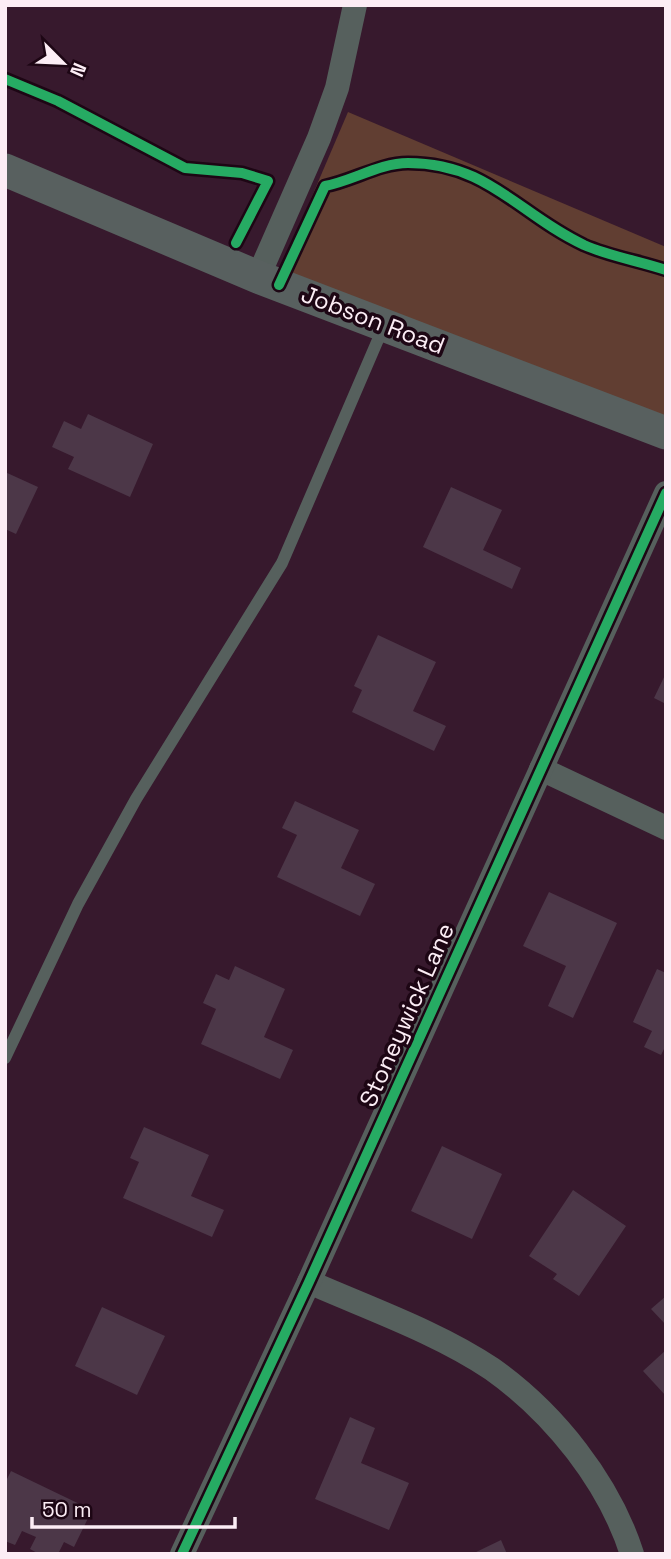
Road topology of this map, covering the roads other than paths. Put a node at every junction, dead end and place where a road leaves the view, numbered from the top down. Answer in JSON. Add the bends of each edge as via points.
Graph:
{"nodes":[{"id":1,"x":355,"y":5,"type":"edge"},
{"id":2,"x":5,"y":170,"type":"edge"},
{"id":3,"x":258,"y":277,"type":"junction"},
{"id":4,"x":385,"y":324,"type":"junction"},
{"id":5,"x":666,"y":433,"type":"edge"},
{"id":6,"x":666,"y":493,"type":"edge"},
{"id":7,"x":541,"y":769,"type":"junction"},
{"id":8,"x":666,"y":828,"type":"edge"},
{"id":9,"x":5,"y":1058,"type":"edge"},
{"id":10,"x":309,"y":1282,"type":"junction"},
{"id":11,"x":181,"y":1554,"type":"edge"},
{"id":12,"x":632,"y":1554,"type":"edge"}],
"edges":[{"from":1,"to":3,"type":"street","via":[[337,88]]},
{"from":2,"to":3,"type":"street","name":"Jobson Road"},
{"from":3,"to":4,"type":"street","name":"Jobson Road"},
{"from":4,"to":5,"type":"street","name":"Jobson Road"},
{"from":4,"to":9,"type":"lane","via":[[282,563],[130,811],[78,904]]},
{"from":6,"to":7,"type":"street","name":"Stoneywick Lane"},
{"from":7,"to":8,"type":"street"},
{"from":7,"to":10,"type":"street","name":"Stoneywick Lane"},
{"from":10,"to":11,"type":"street","name":"Stoneywick Lane"},
{"from":10,"to":12,"type":"street","via":[[492,1370],[578,1453],[603,1489]]}]}
